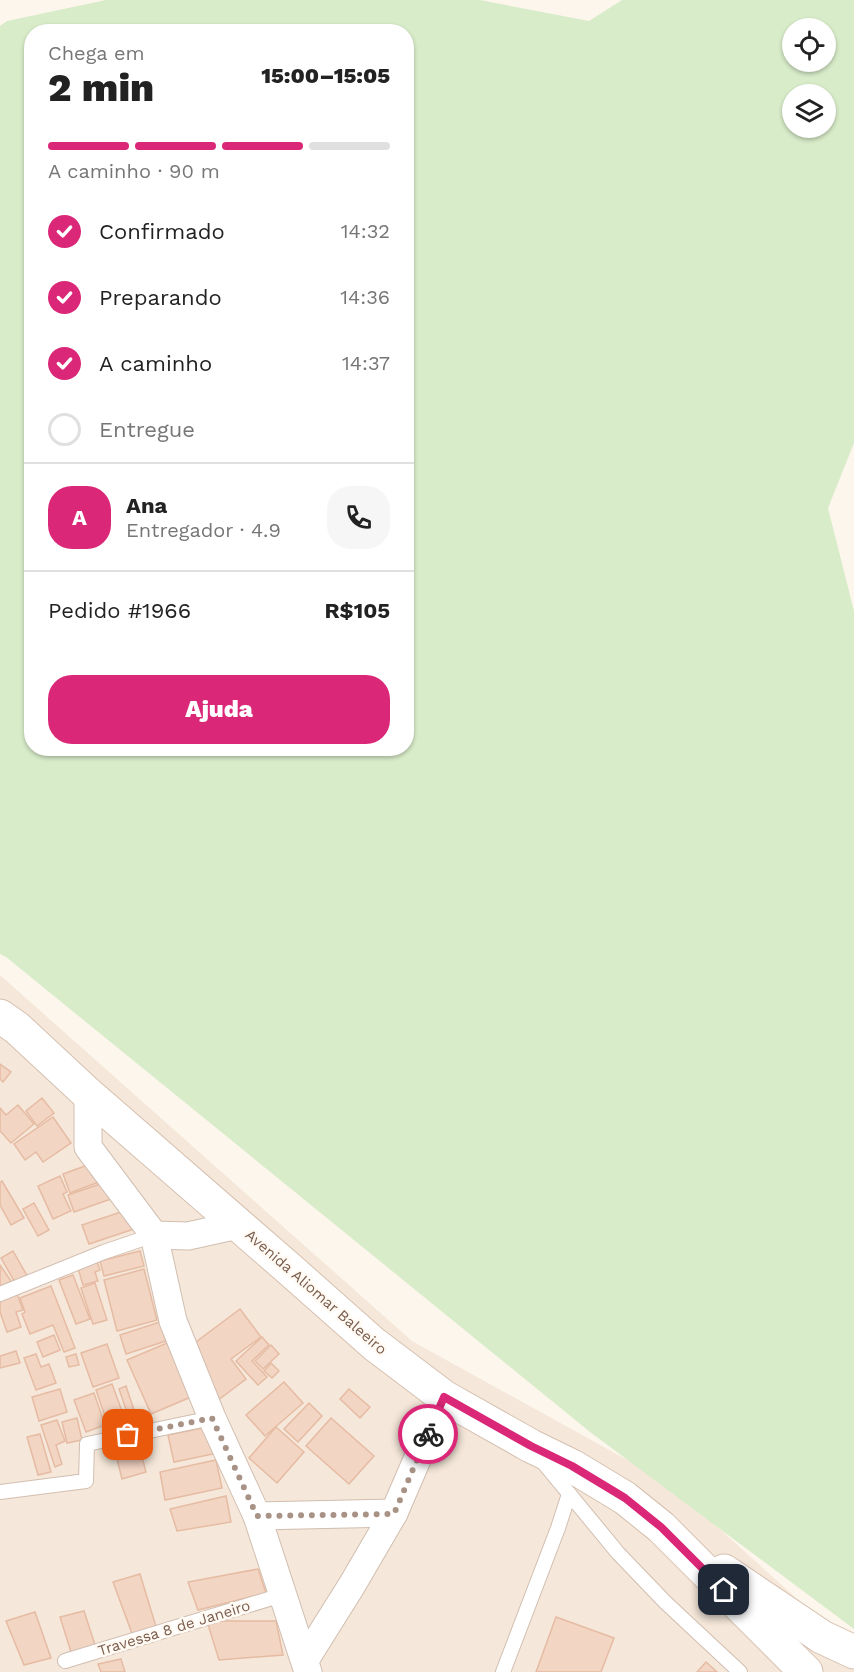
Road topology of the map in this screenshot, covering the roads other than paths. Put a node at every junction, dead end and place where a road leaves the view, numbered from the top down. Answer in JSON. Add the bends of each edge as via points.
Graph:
{"nodes":[{"id":1,"x":0,"y":1016,"type":"edge"},
{"id":2,"x":88,"y":1094,"type":"junction"},
{"id":3,"x":238,"y":1225,"type":"junction"},
{"id":4,"x":154,"y":1235,"type":"junction"},
{"id":5,"x":0,"y":1294,"type":"edge"},
{"id":6,"x":444,"y":1397,"type":"junction"},
{"id":7,"x":212,"y":1418,"type":"junction"},
{"id":8,"x":531,"y":1446,"type":"junction"},
{"id":9,"x":0,"y":1492,"type":"edge"},
{"id":10,"x":569,"y":1494,"type":"junction"},
{"id":11,"x":394,"y":1514,"type":"junction"},
{"id":12,"x":257,"y":1516,"type":"junction"},
{"id":13,"x":661,"y":1527,"type":"junction"},
{"id":14,"x":282,"y":1595,"type":"junction"},
{"id":15,"x":854,"y":1652,"type":"edge"},
{"id":16,"x":65,"y":1661,"type":"dead end"},
{"id":17,"x":307,"y":1666,"type":"edge"},
{"id":18,"x":503,"y":1672,"type":"edge"},
{"id":19,"x":740,"y":1672,"type":"edge"},
{"id":20,"x":806,"y":1672,"type":"edge"}],
"edges":[{"from":1,"to":2,"type":"main road","name":"Avenida Aliomar Baleeiro"},
{"from":2,"to":3,"type":"main road","name":"Avenida Aliomar Baleeiro"},
{"from":2,"to":4,"type":"street","via":[[88,1147]]},
{"from":3,"to":4,"type":"street","via":[[188,1236]]},
{"from":3,"to":6,"type":"main road","name":"Avenida Aliomar Baleeiro","via":[[374,1344]]},
{"from":4,"to":5,"type":"lane"},
{"from":4,"to":7,"type":"street","via":[[173,1321]]},
{"from":6,"to":8,"type":"main road","name":"Avenida Aliomar Baleeiro"},
{"from":6,"to":11,"type":"street"},
{"from":7,"to":9,"type":"lane","via":[[87,1444],[86,1481]]},
{"from":7,"to":12,"type":"street"},
{"from":8,"to":10,"type":"lane"},
{"from":8,"to":13,"type":"main road","name":"Avenida Aliomar Baleeiro","via":[[625,1498]]},
{"from":10,"to":18,"type":"lane"},
{"from":10,"to":19,"type":"lane","via":[[665,1602]]},
{"from":11,"to":12,"type":"street"},
{"from":11,"to":17,"type":"street"},
{"from":12,"to":14,"type":"street"},
{"from":13,"to":15,"type":"main road","name":"Avenida Aliomar Baleeiro","via":[[822,1637]]},
{"from":13,"to":20,"type":"main road","name":"Avenida Aliomar Baleeiro"},
{"from":14,"to":16,"type":"lane","name":"Travessa 8 de Janeiro"},
{"from":14,"to":17,"type":"street"}]}
